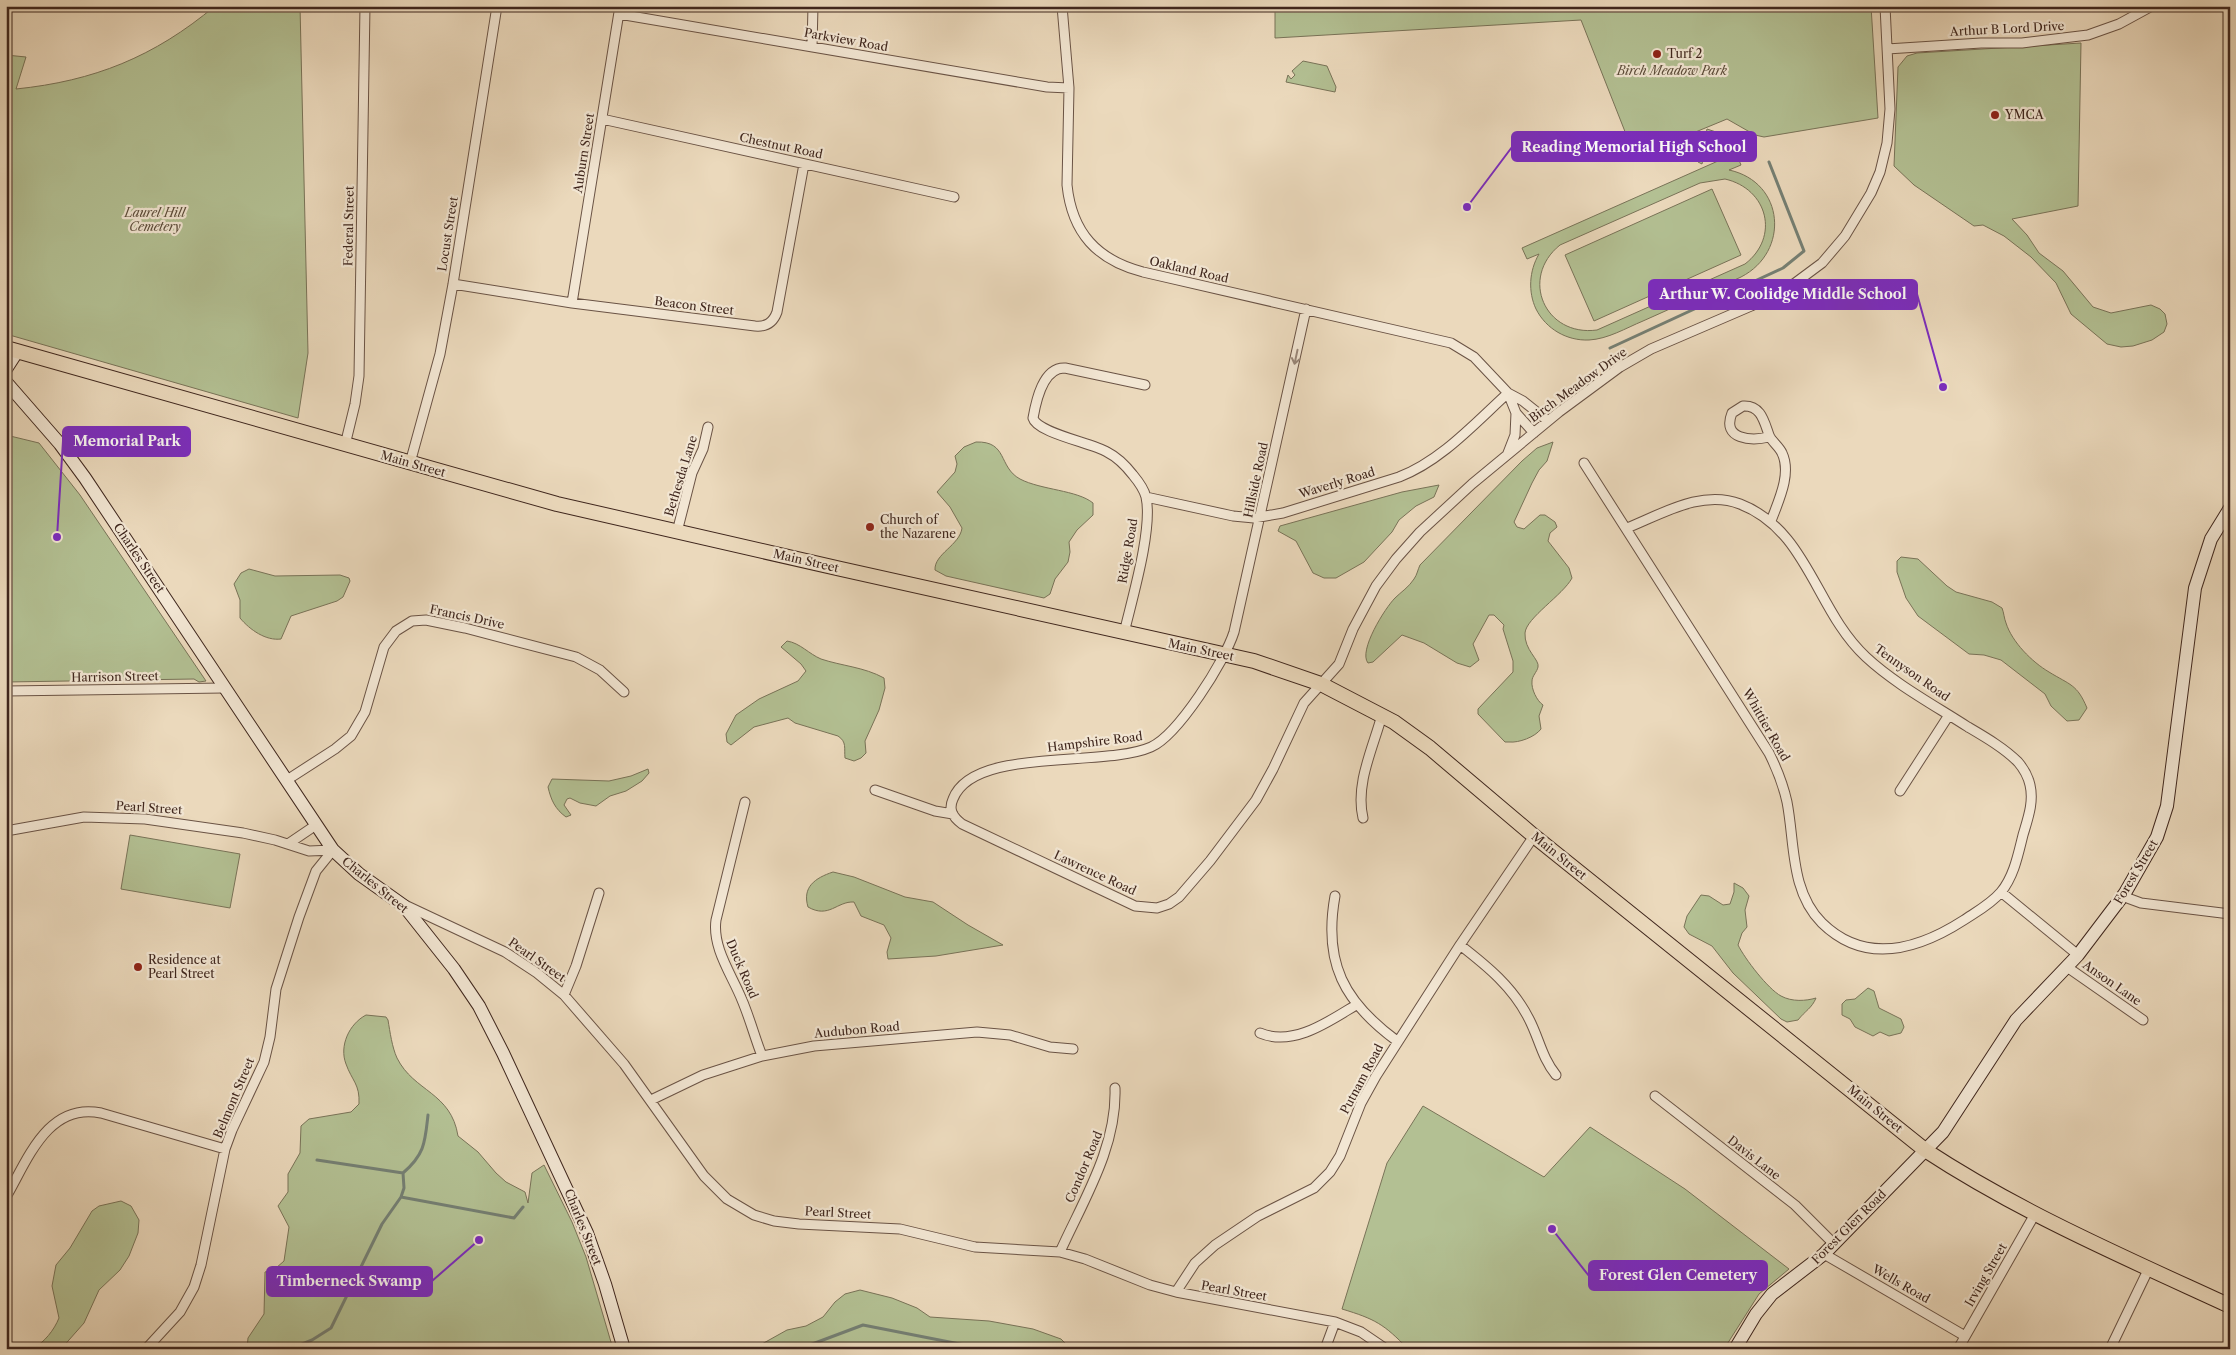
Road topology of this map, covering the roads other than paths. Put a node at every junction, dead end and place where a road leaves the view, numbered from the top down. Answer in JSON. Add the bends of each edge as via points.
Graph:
{"nodes":[{"id":1,"x":365,"y":6,"type":"edge"},
{"id":2,"x":497,"y":6,"type":"edge"},
{"id":3,"x":813,"y":6,"type":"edge"},
{"id":4,"x":1062,"y":6,"type":"edge"},
{"id":5,"x":1885,"y":6,"type":"edge"},
{"id":6,"x":2152,"y":6,"type":"edge"},
{"id":7,"x":620,"y":10,"type":"edge"},
{"id":8,"x":812,"y":47,"type":"junction"},
{"id":9,"x":1887,"y":49,"type":"junction"},
{"id":10,"x":1069,"y":88,"type":"junction"},
{"id":11,"x":602,"y":119,"type":"junction"},
{"id":12,"x":804,"y":164,"type":"junction"},
{"id":13,"x":954,"y":197,"type":"dead end"},
{"id":14,"x":453,"y":284,"type":"junction"},
{"id":15,"x":572,"y":303,"type":"junction"},
{"id":16,"x":1306,"y":309,"type":"junction"},
{"id":17,"x":12,"y":350,"type":"edge"},
{"id":18,"x":6,"y":369,"type":"edge"},
{"id":19,"x":7,"y":381,"type":"edge"},
{"id":20,"x":1145,"y":385,"type":"dead end"},
{"id":21,"x":1508,"y":393,"type":"junction"},
{"id":22,"x":1516,"y":413,"type":"junction"},
{"id":23,"x":1548,"y":421,"type":"junction"},
{"id":24,"x":708,"y":427,"type":"dead end"},
{"id":25,"x":1534,"y":433,"type":"junction"},
{"id":26,"x":1769,"y":437,"type":"junction"},
{"id":27,"x":345,"y":445,"type":"junction"},
{"id":28,"x":1507,"y":455,"type":"junction"},
{"id":29,"x":410,"y":463,"type":"junction"},
{"id":30,"x":1584,"y":463,"type":"dead end"},
{"id":31,"x":1146,"y":497,"type":"junction"},
{"id":32,"x":2230,"y":508,"type":"edge"},
{"id":33,"x":1260,"y":517,"type":"junction"},
{"id":34,"x":1771,"y":521,"type":"junction"},
{"id":35,"x":1628,"y":528,"type":"junction"},
{"id":36,"x":677,"y":532,"type":"junction"},
{"id":37,"x":1124,"y":633,"type":"junction"},
{"id":38,"x":1224,"y":654,"type":"junction"},
{"id":39,"x":1321,"y":684,"type":"junction"},
{"id":40,"x":224,"y":688,"type":"junction"},
{"id":41,"x":6,"y":691,"type":"edge"},
{"id":42,"x":624,"y":692,"type":"dead end"},
{"id":43,"x":1382,"y":715,"type":"junction"},
{"id":44,"x":1949,"y":715,"type":"junction"},
{"id":45,"x":287,"y":780,"type":"junction"},
{"id":46,"x":875,"y":790,"type":"dead end"},
{"id":47,"x":1900,"y":791,"type":"dead end"},
{"id":48,"x":745,"y":802,"type":"dead end"},
{"id":49,"x":953,"y":814,"type":"junction"},
{"id":50,"x":1363,"y":818,"type":"dead end"},
{"id":51,"x":316,"y":825,"type":"junction"},
{"id":52,"x":6,"y":831,"type":"edge"},
{"id":53,"x":1534,"y":836,"type":"junction"},
{"id":54,"x":288,"y":844,"type":"junction"},
{"id":55,"x":333,"y":850,"type":"junction"},
{"id":56,"x":2001,"y":892,"type":"junction"},
{"id":57,"x":599,"y":893,"type":"dead end"},
{"id":58,"x":1335,"y":896,"type":"dead end"},
{"id":59,"x":2122,"y":896,"type":"junction"},
{"id":60,"x":399,"y":902,"type":"junction"},
{"id":61,"x":2230,"y":914,"type":"edge"},
{"id":62,"x":1460,"y":945,"type":"junction"},
{"id":63,"x":2078,"y":954,"type":"junction"},
{"id":64,"x":2067,"y":967,"type":"junction"},
{"id":65,"x":564,"y":995,"type":"junction"},
{"id":66,"x":1356,"y":1005,"type":"junction"},
{"id":67,"x":2143,"y":1020,"type":"dead end"},
{"id":68,"x":1260,"y":1032,"type":"dead end"},
{"id":69,"x":1397,"y":1041,"type":"junction"},
{"id":70,"x":1073,"y":1049,"type":"dead end"},
{"id":71,"x":762,"y":1056,"type":"junction"},
{"id":72,"x":1556,"y":1075,"type":"dead end"},
{"id":73,"x":1115,"y":1088,"type":"dead end"},
{"id":74,"x":1655,"y":1096,"type":"dead end"},
{"id":75,"x":651,"y":1100,"type":"junction"},
{"id":76,"x":225,"y":1149,"type":"junction"},
{"id":77,"x":1925,"y":1150,"type":"junction"},
{"id":78,"x":6,"y":1197,"type":"edge"},
{"id":79,"x":2035,"y":1214,"type":"junction"},
{"id":80,"x":1834,"y":1244,"type":"junction"},
{"id":81,"x":1060,"y":1252,"type":"junction"},
{"id":82,"x":1824,"y":1254,"type":"junction"},
{"id":83,"x":2149,"y":1268,"type":"junction"},
{"id":84,"x":1176,"y":1292,"type":"junction"},
{"id":85,"x":2230,"y":1306,"type":"edge"},
{"id":86,"x":1336,"y":1322,"type":"junction"},
{"id":87,"x":1965,"y":1336,"type":"junction"},
{"id":88,"x":146,"y":1349,"type":"edge"},
{"id":89,"x":624,"y":1349,"type":"edge"},
{"id":90,"x":1325,"y":1349,"type":"edge"},
{"id":91,"x":1386,"y":1349,"type":"edge"},
{"id":92,"x":1735,"y":1349,"type":"edge"},
{"id":93,"x":1958,"y":1349,"type":"edge"},
{"id":94,"x":2110,"y":1349,"type":"edge"}],
"edges":[{"from":1,"to":27,"type":"street","name":"Federal Street","via":[[359,376]]},
{"from":2,"to":14,"type":"street","name":"Locust Street"},
{"from":3,"to":8,"type":"street"},
{"from":4,"to":10,"type":"street","name":"Oakland Road"},
{"from":5,"to":9,"type":"street","name":"Birch Meadow Drive"},
{"from":6,"to":9,"type":"street","name":"Arthur B Lord Drive","via":[[2119,24],[2088,35],[2022,43]]},
{"from":7,"to":8,"type":"street","name":"Parkview Road"},
{"from":7,"to":11,"type":"street","name":"Auburn Street"},
{"from":8,"to":10,"type":"street","name":"Parkview Road"},
{"from":9,"to":23,"type":"street","name":"Birch Meadow Drive","via":[[1890,121],[1884,159],[1866,203],[1830,255],[1811,272],[1779,292],[1639,355]]},
{"from":10,"to":16,"type":"street","name":"Oakland Road","via":[[1069,200],[1078,226],[1097,250],[1111,261],[1131,269]]},
{"from":11,"to":12,"type":"street","name":"Chestnut Road"},
{"from":11,"to":15,"type":"street","name":"Auburn Street"},
{"from":12,"to":13,"type":"street","name":"Chestnut Road"},
{"from":12,"to":15,"type":"street","name":"Beacon Street","via":[[777,312],[770,323],[755,326]]},
{"from":14,"to":15,"type":"street","name":"Beacon Street"},
{"from":14,"to":29,"type":"street","name":"Locust Street","via":[[438,362]]},
{"from":16,"to":21,"type":"street","name":"Oakland Road","via":[[1457,346],[1477,359]]},
{"from":16,"to":33,"type":"street","name":"Hillside Road","one_way":true},
{"from":17,"to":18,"type":"street"},
{"from":17,"to":27,"type":"main road","name":"Main Street"},
{"from":19,"to":40,"type":"street","name":"Charles Street","via":[[81,472]]},
{"from":20,"to":31,"type":"street","via":[[1065,368],[1052,370],[1033,418],[1039,426],[1112,454],[1135,477]]},
{"from":21,"to":22,"type":"street","name":"Oakland Road"},
{"from":21,"to":23,"type":"street","name":"Oakland Road"},
{"from":21,"to":33,"type":"street","name":"Waverly Road","via":[[1438,454],[1409,473],[1283,513]]},
{"from":22,"to":25,"type":"street","name":"Oakland Road"},
{"from":22,"to":28,"type":"street","name":"Oakland Road","via":[[1515,435]]},
{"from":23,"to":25,"type":"street","name":"Birch Meadow Drive"},
{"from":24,"to":36,"type":"street","name":"Bethesda Lane"},
{"from":25,"to":28,"type":"street","name":"Birch Meadow Drive"},
{"from":26,"to":26,"type":"street","via":[[1749,440],[1737,435],[1731,427],[1732,414],[1743,406],[1756,409],[1764,419]]},
{"from":26,"to":34,"type":"street","via":[[1786,464],[1781,493]]},
{"from":27,"to":29,"type":"main road","name":"Main Street"},
{"from":28,"to":39,"type":"street","name":"Birch Meadow Drive","via":[[1436,516],[1396,559],[1367,602],[1339,664]]},
{"from":29,"to":36,"type":"main road","name":"Main Street","via":[[558,504]]},
{"from":30,"to":35,"type":"street","name":"Whittier Road"},
{"from":31,"to":33,"type":"street","name":"Waverly Road","via":[[1233,516]]},
{"from":31,"to":37,"type":"street","name":"Ridge Road","via":[[1146,533]]},
{"from":32,"to":59,"type":"street","name":"Forest Street","via":[[2211,539],[2196,582],[2162,826],[2152,849]]},
{"from":33,"to":38,"type":"street","name":"Hillside Road","via":[[1234,632]]},
{"from":34,"to":35,"type":"street","name":"Tennyson Road","via":[[1738,504],[1709,500],[1683,505]]},
{"from":34,"to":44,"type":"street","name":"Tennyson Road","via":[[1792,545],[1857,648],[1884,672]]},
{"from":35,"to":56,"type":"street","name":"Whittier Road","via":[[1770,753],[1787,802],[1796,873],[1808,906],[1822,923],[1859,944],[1884,949],[1901,948],[1939,935],[1987,905]]},
{"from":36,"to":37,"type":"main road","name":"Main Street"},
{"from":37,"to":38,"type":"main road","name":"Main Street"},
{"from":38,"to":39,"type":"main road","name":"Main Street","via":[[1273,666]]},
{"from":38,"to":49,"type":"street","name":"Hampshire Road","via":[[1179,722],[1157,744],[1135,752],[1036,762],[986,771],[958,787],[951,802]]},
{"from":39,"to":43,"type":"main road","name":"Main Street"},
{"from":39,"to":49,"type":"street","name":"Lawrence Road","via":[[1304,703],[1273,770],[1248,811],[1184,893],[1164,906],[1144,908],[1110,895],[962,824]]},
{"from":40,"to":41,"type":"street","name":"Harrison Street"},
{"from":40,"to":45,"type":"street","name":"Charles Street"},
{"from":42,"to":45,"type":"street","name":"Francis Drive","via":[[600,670],[576,657],[465,628],[426,620],[412,621],[396,631],[384,647],[365,712],[351,736]]},
{"from":43,"to":50,"type":"street","via":[[1362,786],[1360,803]]},
{"from":43,"to":53,"type":"main road","name":"Main Street","via":[[1430,748]]},
{"from":44,"to":47,"type":"street"},
{"from":44,"to":56,"type":"street","name":"Tennyson Road","via":[[2008,754],[2024,770],[2029,782],[2029,813],[2012,872]]},
{"from":45,"to":51,"type":"street","name":"Charles Street"},
{"from":46,"to":49,"type":"street","name":"Lawrence Road"},
{"from":48,"to":71,"type":"street","name":"Duck Road","via":[[715,932],[718,947]]},
{"from":51,"to":54,"type":"street"},
{"from":51,"to":55,"type":"street","name":"Charles Street"},
{"from":52,"to":54,"type":"street","name":"Pearl Street","via":[[84,817],[145,819],[216,828]]},
{"from":53,"to":62,"type":"street","name":"Putnam Road"},
{"from":53,"to":77,"type":"main road","name":"Main Street"},
{"from":54,"to":55,"type":"street","name":"Pearl Street","via":[[308,851]]},
{"from":55,"to":60,"type":"street","name":"Charles Street","via":[[355,871]]},
{"from":55,"to":76,"type":"street","name":"Belmont Street","via":[[316,871],[299,916],[276,989],[264,1062]]},
{"from":56,"to":63,"type":"street"},
{"from":57,"to":65,"type":"street"},
{"from":58,"to":66,"type":"street","via":[[1332,918],[1334,951],[1340,977]]},
{"from":59,"to":61,"type":"street","via":[[2141,903]]},
{"from":59,"to":63,"type":"street","name":"Forest Street"},
{"from":60,"to":65,"type":"street","name":"Pearl Street","via":[[505,952]]},
{"from":60,"to":89,"type":"street","name":"Charles Street","via":[[465,984],[504,1053],[587,1233]]},
{"from":62,"to":69,"type":"street","name":"Putnam Road"},
{"from":62,"to":72,"type":"street","via":[[1510,990],[1528,1018],[1545,1060]]},
{"from":63,"to":64,"type":"street","name":"Forest Street"},
{"from":64,"to":67,"type":"street","name":"Anson Lane"},
{"from":64,"to":77,"type":"street","name":"Forest Street","via":[[2016,1020],[1948,1125]]},
{"from":65,"to":75,"type":"street","name":"Pearl Street","via":[[603,1038]]},
{"from":66,"to":68,"type":"street","via":[[1305,1032],[1283,1037]]},
{"from":66,"to":69,"type":"street"},
{"from":69,"to":84,"type":"street","name":"Putnam Road","via":[[1368,1089],[1340,1156],[1326,1178],[1307,1192],[1258,1216],[1215,1246],[1195,1263]]},
{"from":70,"to":71,"type":"street","name":"Audubon Road","via":[[1050,1047],[1010,1035],[977,1032],[820,1045]]},
{"from":71,"to":75,"type":"street","name":"Audubon Road","via":[[702,1075]]},
{"from":73,"to":81,"type":"street","name":"Condor Road","via":[[1115,1116],[1110,1141]]},
{"from":74,"to":80,"type":"street","name":"Davis Lane","via":[[1795,1205]]},
{"from":75,"to":81,"type":"street","name":"Pearl Street","via":[[704,1176],[727,1199],[754,1215],[799,1224],[900,1229],[975,1247]]},
{"from":76,"to":78,"type":"street","via":[[101,1113],[75,1113],[58,1120],[45,1131]]},
{"from":76,"to":88,"type":"street","name":"Belmont Street","via":[[194,1287],[180,1312]]},
{"from":77,"to":79,"type":"main road","name":"Main Street"},
{"from":77,"to":80,"type":"street","name":"Forest Glen Road"},
{"from":79,"to":83,"type":"main road","name":"Main Street"},
{"from":79,"to":87,"type":"street","name":"Irving Street"},
{"from":80,"to":82,"type":"street","name":"Forest Glen Road"},
{"from":81,"to":84,"type":"street","name":"Pearl Street"},
{"from":82,"to":87,"type":"street","name":"Wells Road"},
{"from":82,"to":92,"type":"street","name":"Forest Glen Road","via":[[1772,1294]]},
{"from":83,"to":85,"type":"main road","name":"Main Street"},
{"from":83,"to":94,"type":"street"},
{"from":84,"to":86,"type":"street","name":"Pearl Street"},
{"from":86,"to":90,"type":"street"},
{"from":86,"to":91,"type":"street","name":"Pearl Street","via":[[1361,1332]]},
{"from":87,"to":93,"type":"street","name":"Irving Street"}]}
